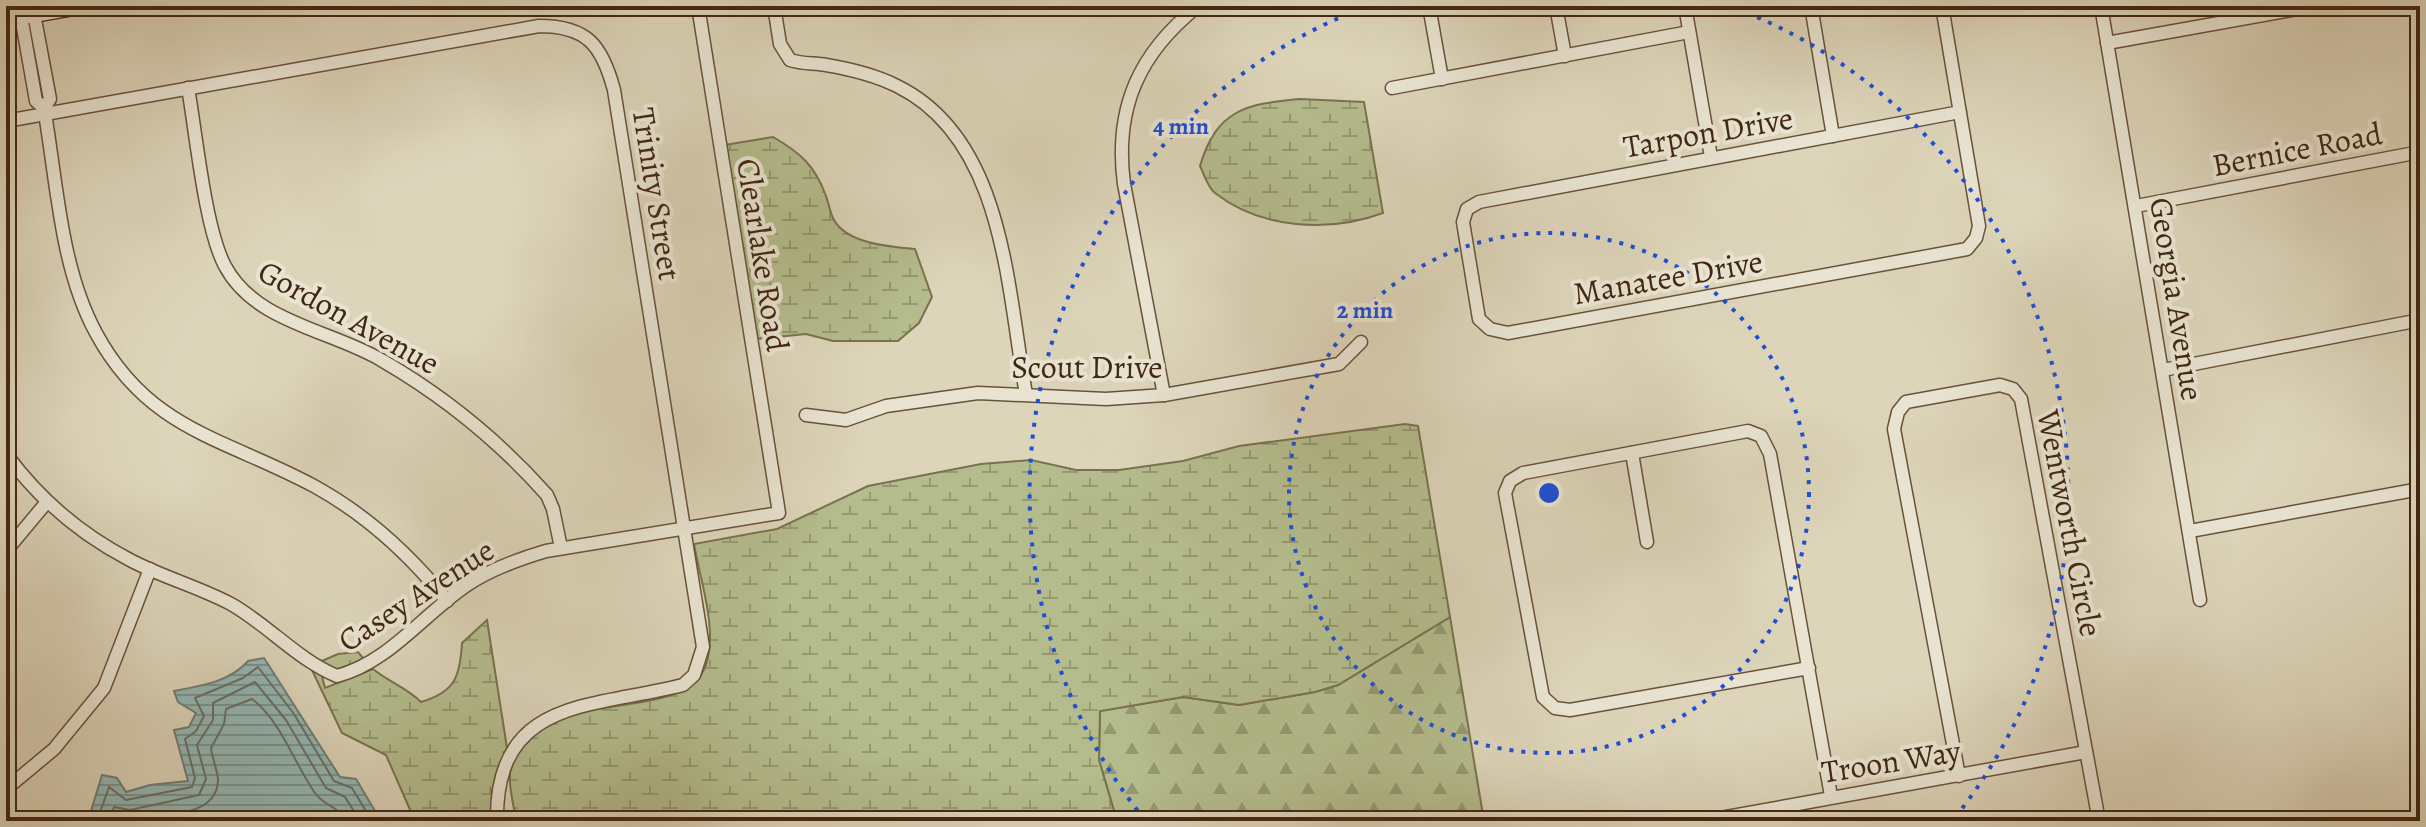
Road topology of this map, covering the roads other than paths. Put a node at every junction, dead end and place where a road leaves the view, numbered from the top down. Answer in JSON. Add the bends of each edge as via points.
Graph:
{"nodes":[{"id":1,"x":79,"y":6,"type":"edge"},
{"id":2,"x":698,"y":6,"type":"edge"},
{"id":3,"x":774,"y":6,"type":"edge"},
{"id":4,"x":1198,"y":6,"type":"edge"},
{"id":5,"x":1429,"y":6,"type":"edge"},
{"id":6,"x":1556,"y":6,"type":"edge"},
{"id":7,"x":1685,"y":6,"type":"edge"},
{"id":8,"x":1811,"y":6,"type":"edge"},
{"id":9,"x":1942,"y":6,"type":"edge"},
{"id":10,"x":2101,"y":6,"type":"edge"},
{"id":11,"x":2314,"y":6,"type":"edge"},
{"id":12,"x":20,"y":16,"type":"edge"},
{"id":13,"x":1689,"y":32,"type":"junction"},
{"id":14,"x":2107,"y":43,"type":"junction"},
{"id":15,"x":1565,"y":56,"type":"junction"},
{"id":16,"x":1442,"y":79,"type":"junction"},
{"id":17,"x":188,"y":88,"type":"junction"},
{"id":18,"x":1392,"y":88,"type":"dead end"},
{"id":19,"x":44,"y":111,"type":"junction"},
{"id":20,"x":1960,"y":112,"type":"junction"},
{"id":21,"x":6,"y":121,"type":"edge"},
{"id":22,"x":1833,"y":136,"type":"junction"},
{"id":23,"x":2420,"y":152,"type":"edge"},
{"id":24,"x":1711,"y":157,"type":"junction"},
{"id":25,"x":2136,"y":206,"type":"junction"},
{"id":26,"x":1467,"y":209,"type":"joint"},
{"id":27,"x":2420,"y":320,"type":"edge"},
{"id":28,"x":1361,"y":342,"type":"dead end"},
{"id":29,"x":2163,"y":370,"type":"junction"},
{"id":30,"x":1026,"y":394,"type":"junction"},
{"id":31,"x":1164,"y":395,"type":"junction"},
{"id":32,"x":806,"y":415,"type":"dead end"},
{"id":33,"x":1632,"y":453,"type":"junction"},
{"id":34,"x":6,"y":454,"type":"edge"},
{"id":35,"x":2420,"y":489,"type":"edge"},
{"id":36,"x":46,"y":503,"type":"junction"},
{"id":37,"x":779,"y":513,"type":"joint"},
{"id":38,"x":685,"y":528,"type":"junction"},
{"id":39,"x":2190,"y":531,"type":"junction"},
{"id":40,"x":1647,"y":542,"type":"dead end"},
{"id":41,"x":561,"y":548,"type":"junction"},
{"id":42,"x":6,"y":551,"type":"edge"},
{"id":43,"x":150,"y":569,"type":"junction"},
{"id":44,"x":2200,"y":600,"type":"dead end"},
{"id":45,"x":447,"y":601,"type":"junction"},
{"id":46,"x":1809,"y":668,"type":"junction"},
{"id":47,"x":2086,"y":752,"type":"junction"},
{"id":48,"x":1959,"y":776,"type":"junction"},
{"id":49,"x":6,"y":789,"type":"edge"},
{"id":50,"x":1831,"y":796,"type":"junction"},
{"id":51,"x":497,"y":821,"type":"edge"},
{"id":52,"x":1704,"y":821,"type":"edge"},
{"id":53,"x":2099,"y":821,"type":"edge"}],
"edges":[{"from":1,"to":12,"type":"street"},
{"from":2,"to":37,"type":"street","name":"Clearlake Road"},
{"from":3,"to":30,"type":"street","via":[[780,44],[790,60],[863,73],[898,86],[927,105],[974,160],[993,210]]},
{"from":4,"to":31,"type":"street","via":[[1153,49],[1132,89],[1123,123],[1124,184]]},
{"from":5,"to":16,"type":"street"},
{"from":6,"to":15,"type":"street"},
{"from":7,"to":13,"type":"street"},
{"from":8,"to":22,"type":"street"},
{"from":9,"to":20,"type":"street"},
{"from":10,"to":14,"type":"street","name":"Georgia Avenue"},
{"from":11,"to":14,"type":"street"},
{"from":12,"to":19,"type":"street","via":[[36,101]]},
{"from":13,"to":15,"type":"street"},
{"from":13,"to":24,"type":"street"},
{"from":14,"to":25,"type":"street","name":"Georgia Avenue"},
{"from":15,"to":16,"type":"street"},
{"from":16,"to":18,"type":"street"},
{"from":17,"to":19,"type":"street","name":"Trinity Street"},
{"from":17,"to":38,"type":"street","name":"Trinity Street","via":[[539,26],[560,26],[595,44],[606,60],[614,90]]},
{"from":17,"to":41,"type":"street","name":"Gordon Avenue","via":[[215,241],[237,286],[268,309],[380,359],[479,427],[547,495]]},
{"from":19,"to":21,"type":"street","name":"Trinity Street"},
{"from":19,"to":45,"type":"street","via":[[75,278],[95,331],[128,381],[207,439],[317,488],[394,543]]},
{"from":20,"to":22,"type":"street","name":"Tarpon Drive"},
{"from":20,"to":26,"type":"street","name":"Manatee Drive","via":[[1979,226],[1967,249],[1508,333],[1490,329],[1479,319],[1463,222]]},
{"from":22,"to":24,"type":"street","name":"Tarpon Drive"},
{"from":23,"to":25,"type":"street","name":"Bernice Road"},
{"from":24,"to":26,"type":"street","name":"Tarpon Drive","via":[[1479,202]]},
{"from":25,"to":29,"type":"street","name":"Georgia Avenue"},
{"from":27,"to":29,"type":"street"},
{"from":28,"to":31,"type":"street","name":"Scout Drive","via":[[1339,364]]},
{"from":29,"to":39,"type":"street","name":"Georgia Avenue"},
{"from":30,"to":31,"type":"street","name":"Scout Drive","via":[[1106,399]]},
{"from":30,"to":32,"type":"street","name":"Scout Drive","via":[[932,397],[846,420]]},
{"from":33,"to":40,"type":"street"},
{"from":33,"to":46,"type":"street","via":[[1748,431],[1761,436],[1770,454]]},
{"from":33,"to":46,"type":"street","via":[[1523,473],[1510,481],[1505,493],[1543,697],[1555,708],[1570,710]]},
{"from":34,"to":36,"type":"street","name":"Casey Avenue"},
{"from":35,"to":39,"type":"street"},
{"from":36,"to":42,"type":"street"},
{"from":36,"to":43,"type":"street","name":"Casey Avenue"},
{"from":37,"to":38,"type":"street","name":"Casey Avenue"},
{"from":38,"to":41,"type":"street","name":"Casey Avenue"},
{"from":38,"to":51,"type":"street","name":"Trinity Street","via":[[703,633],[701,662],[694,675],[683,685],[589,702],[534,726],[516,743],[505,766]]},
{"from":39,"to":44,"type":"street","name":"Georgia Avenue"},
{"from":41,"to":45,"type":"street","name":"Casey Avenue","via":[[487,573]]},
{"from":43,"to":45,"type":"street","name":"Casey Avenue","via":[[231,604],[337,676],[372,662]]},
{"from":43,"to":49,"type":"street","via":[[104,688],[54,749]]},
{"from":46,"to":50,"type":"street"},
{"from":47,"to":48,"type":"street","name":"Troon Way"},
{"from":47,"to":48,"type":"street","name":"Wentworth Circle","via":[[2021,399],[2000,385],[1906,402],[1894,429]]},
{"from":47,"to":53,"type":"street","name":"Wentworth Circle"},
{"from":48,"to":50,"type":"street","name":"Troon Way"},
{"from":50,"to":52,"type":"street","name":"Troon Way"}]}
